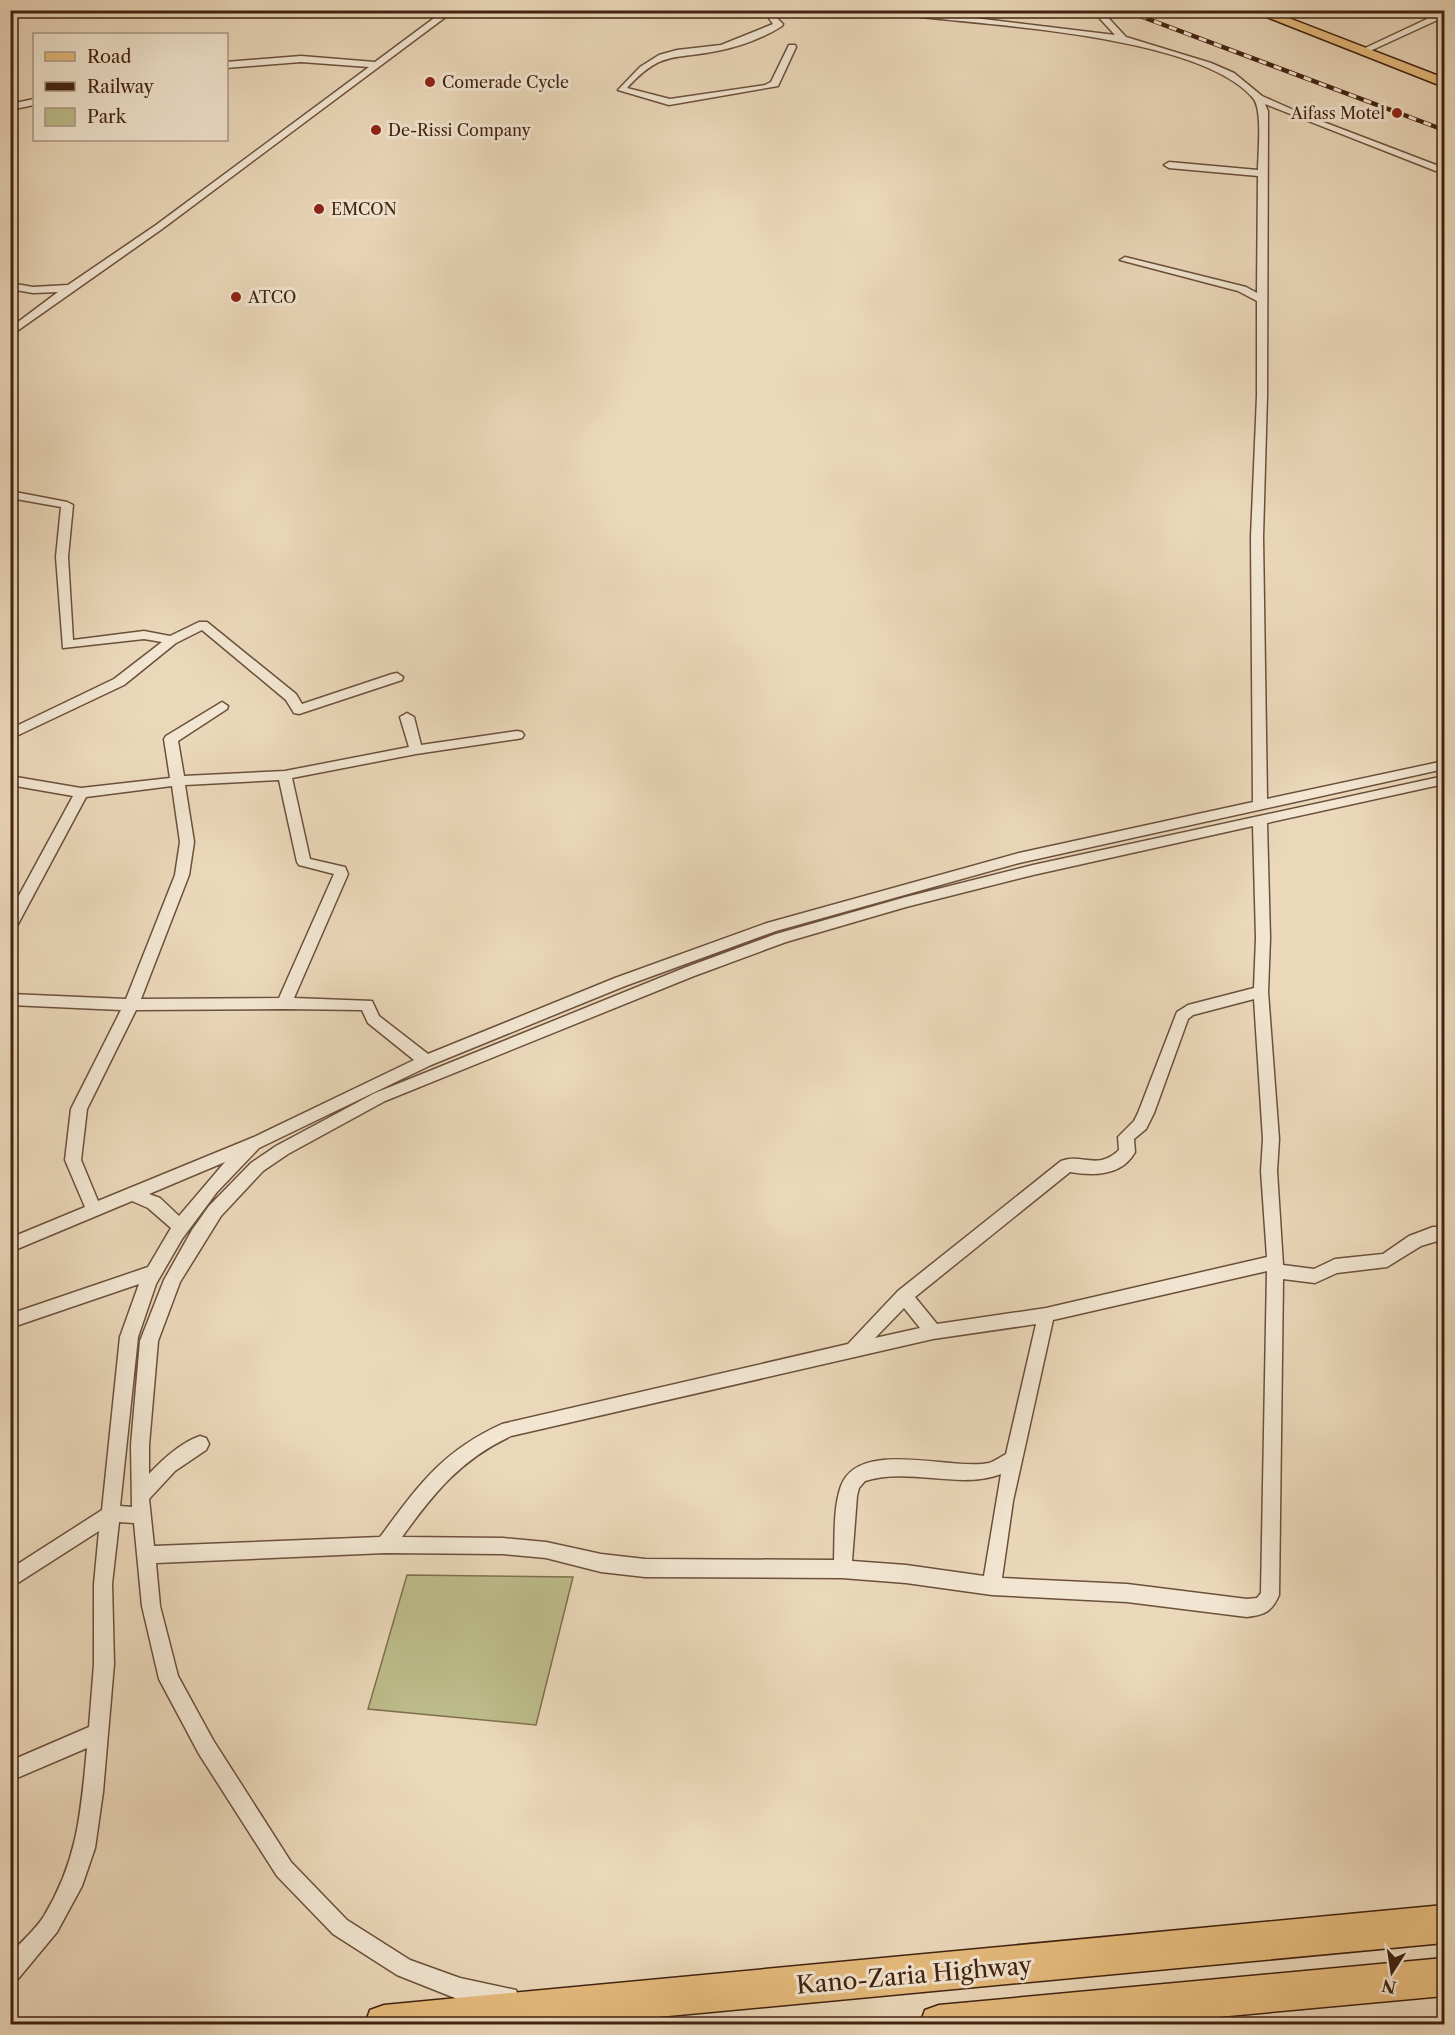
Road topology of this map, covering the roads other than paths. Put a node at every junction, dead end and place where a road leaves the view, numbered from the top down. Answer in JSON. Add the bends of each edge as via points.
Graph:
{"nodes":[{"id":1,"x":34,"y":10,"type":"edge"},
{"id":2,"x":451,"y":10,"type":"edge"},
{"id":3,"x":773,"y":10,"type":"edge"},
{"id":4,"x":912,"y":10,"type":"edge"},
{"id":5,"x":1096,"y":10,"type":"edge"},
{"id":6,"x":1255,"y":10,"type":"edge"},
{"id":7,"x":1270,"y":10,"type":"edge"},
{"id":8,"x":1444,"y":14,"type":"edge"},
{"id":9,"x":10,"y":16,"type":"edge"},
{"id":10,"x":1123,"y":39,"type":"junction"},
{"id":11,"x":792,"y":47,"type":"dead end"},
{"id":12,"x":1367,"y":48,"type":"junction"},
{"id":13,"x":228,"y":65,"type":"edge"},
{"id":14,"x":376,"y":65,"type":"junction"},
{"id":15,"x":1444,"y":80,"type":"edge"},
{"id":16,"x":1259,"y":98,"type":"junction"},
{"id":17,"x":33,"y":102,"type":"edge"},
{"id":18,"x":10,"y":107,"type":"edge"},
{"id":19,"x":1169,"y":165,"type":"dead end"},
{"id":20,"x":1444,"y":171,"type":"edge"},
{"id":21,"x":1262,"y":173,"type":"junction"},
{"id":22,"x":1125,"y":260,"type":"dead end"},
{"id":23,"x":1262,"y":282,"type":"junction"},
{"id":24,"x":10,"y":286,"type":"edge"},
{"id":25,"x":73,"y":286,"type":"junction"},
{"id":26,"x":1242,"y":289,"type":"junction"},
{"id":27,"x":1262,"y":299,"type":"junction"},
{"id":28,"x":10,"y":333,"type":"edge"},
{"id":29,"x":10,"y":494,"type":"edge"},
{"id":30,"x":172,"y":640,"type":"junction"},
{"id":31,"x":397,"y":677,"type":"dead end"},
{"id":32,"x":222,"y":706,"type":"dead end"},
{"id":33,"x":407,"y":717,"type":"dead end"},
{"id":34,"x":10,"y":735,"type":"edge"},
{"id":35,"x":517,"y":735,"type":"dead end"},
{"id":36,"x":416,"y":750,"type":"junction"},
{"id":37,"x":1444,"y":765,"type":"edge"},
{"id":38,"x":285,"y":775,"type":"junction"},
{"id":39,"x":10,"y":780,"type":"edge"},
{"id":40,"x":1444,"y":780,"type":"edge"},
{"id":41,"x":179,"y":781,"type":"junction"},
{"id":42,"x":81,"y":793,"type":"junction"},
{"id":43,"x":1260,"y":814,"type":"junction"},
{"id":44,"x":10,"y":926,"type":"edge"},
{"id":45,"x":1261,"y":992,"type":"junction"},
{"id":46,"x":10,"y":999,"type":"edge"},
{"id":47,"x":284,"y":1003,"type":"junction"},
{"id":48,"x":131,"y":1005,"type":"junction"},
{"id":49,"x":426,"y":1061,"type":"junction"},
{"id":50,"x":260,"y":1141,"type":"junction"},
{"id":51,"x":130,"y":1194,"type":"junction"},
{"id":52,"x":94,"y":1210,"type":"junction"},
{"id":53,"x":181,"y":1228,"type":"junction"},
{"id":54,"x":1444,"y":1233,"type":"edge"},
{"id":55,"x":10,"y":1245,"type":"edge"},
{"id":56,"x":1275,"y":1267,"type":"junction"},
{"id":57,"x":152,"y":1274,"type":"junction"},
{"id":58,"x":904,"y":1296,"type":"junction"},
{"id":59,"x":1046,"y":1315,"type":"junction"},
{"id":60,"x":10,"y":1321,"type":"edge"},
{"id":61,"x":933,"y":1332,"type":"junction"},
{"id":62,"x":853,"y":1350,"type":"junction"},
{"id":63,"x":144,"y":1397,"type":"junction"},
{"id":64,"x":122,"y":1400,"type":"junction"},
{"id":65,"x":200,"y":1444,"type":"dead end"},
{"id":66,"x":1014,"y":1459,"type":"junction"},
{"id":67,"x":140,"y":1496,"type":"junction"},
{"id":68,"x":112,"y":1513,"type":"junction"},
{"id":69,"x":142,"y":1516,"type":"junction"},
{"id":70,"x":385,"y":1545,"type":"junction"},
{"id":71,"x":146,"y":1555,"type":"junction"},
{"id":72,"x":842,"y":1569,"type":"junction"},
{"id":73,"x":10,"y":1580,"type":"edge"},
{"id":74,"x":992,"y":1586,"type":"junction"},
{"id":75,"x":98,"y":1732,"type":"junction"},
{"id":76,"x":10,"y":1771,"type":"edge"},
{"id":77,"x":1444,"y":1924,"type":"edge"},
{"id":78,"x":10,"y":1971,"type":"edge"},
{"id":79,"x":1444,"y":1977,"type":"edge"},
{"id":80,"x":573,"y":2008,"type":"junction"},
{"id":81,"x":384,"y":2025,"type":"edge"},
{"id":82,"x":939,"y":2025,"type":"edge"}],
"edges":[{"from":1,"to":9,"type":"street"},
{"from":2,"to":14,"type":"street"},
{"from":3,"to":11,"type":"street","via":[[772,17],[779,24],[776,26],[753,38],[720,47],[661,57],[622,90],[669,102],[766,87],[775,84]]},
{"from":4,"to":10,"type":"street"},
{"from":5,"to":10,"type":"street"},
{"from":6,"to":15,"type":"main road"},
{"from":7,"to":12,"type":"main road"},
{"from":8,"to":12,"type":"street"},
{"from":10,"to":16,"type":"street","via":[[1208,65],[1231,75]]},
{"from":12,"to":15,"type":"main road"},
{"from":13,"to":14,"type":"street","via":[[311,58]]},
{"from":14,"to":25,"type":"street","via":[[159,227]]},
{"from":16,"to":20,"type":"street"},
{"from":16,"to":21,"type":"street","via":[[1263,111]]},
{"from":17,"to":18,"type":"street"},
{"from":19,"to":21,"type":"street"},
{"from":21,"to":23,"type":"street"},
{"from":22,"to":26,"type":"street"},
{"from":23,"to":26,"type":"street"},
{"from":23,"to":27,"type":"street"},
{"from":24,"to":25,"type":"street","via":[[33,290]]},
{"from":25,"to":28,"type":"street"},
{"from":26,"to":27,"type":"street"},
{"from":27,"to":43,"type":"street","via":[[1257,537]]},
{"from":29,"to":30,"type":"street","via":[[67,504],[62,557],[67,645],[144,635]]},
{"from":30,"to":31,"type":"street","via":[[203,625],[291,697],[298,710]]},
{"from":30,"to":34,"type":"street","via":[[119,682]]},
{"from":32,"to":41,"type":"street","via":[[171,739]]},
{"from":33,"to":36,"type":"street"},
{"from":35,"to":36,"type":"street"},
{"from":36,"to":38,"type":"street"},
{"from":37,"to":43,"type":"street"},
{"from":38,"to":41,"type":"street"},
{"from":38,"to":47,"type":"street","via":[[304,862],[340,870],[341,874]]},
{"from":39,"to":42,"type":"street"},
{"from":40,"to":43,"type":"street"},
{"from":41,"to":42,"type":"street"},
{"from":41,"to":48,"type":"street","via":[[187,842],[182,875]]},
{"from":42,"to":44,"type":"street"},
{"from":43,"to":45,"type":"street"},
{"from":43,"to":49,"type":"street","via":[[1019,858],[772,927],[620,982]]},
{"from":43,"to":63,"type":"street","via":[[906,902],[781,938],[441,1072],[330,1121],[257,1167],[198,1235],[160,1306],[149,1341]]},
{"from":45,"to":56,"type":"street"},
{"from":45,"to":58,"type":"street","via":[[1188,1011],[1182,1016],[1146,1113],[1140,1125],[1126,1137],[1126,1152],[1115,1164],[1087,1169],[1067,1165]]},
{"from":46,"to":48,"type":"street"},
{"from":47,"to":48,"type":"street"},
{"from":47,"to":49,"type":"street","via":[[367,1005],[373,1019]]},
{"from":48,"to":52,"type":"street","via":[[79,1109],[73,1160]]},
{"from":49,"to":50,"type":"street"},
{"from":50,"to":51,"type":"street"},
{"from":50,"to":53,"type":"street","via":[[219,1179]]},
{"from":51,"to":52,"type":"street"},
{"from":51,"to":53,"type":"street","via":[[154,1203]]},
{"from":52,"to":55,"type":"street"},
{"from":53,"to":57,"type":"street"},
{"from":54,"to":56,"type":"street","via":[[1415,1241],[1387,1260],[1335,1266],[1315,1276]]},
{"from":56,"to":59,"type":"street"},
{"from":56,"to":74,"type":"street","via":[[1267,1601],[1256,1609],[1127,1593]]},
{"from":57,"to":60,"type":"street"},
{"from":57,"to":64,"type":"street","via":[[137,1304],[129,1337]]},
{"from":58,"to":61,"type":"street"},
{"from":58,"to":62,"type":"street"},
{"from":59,"to":61,"type":"street"},
{"from":59,"to":66,"type":"street"},
{"from":61,"to":62,"type":"street"},
{"from":62,"to":70,"type":"street","via":[[508,1429],[488,1437],[438,1475]]},
{"from":63,"to":64,"type":"street"},
{"from":63,"to":67,"type":"street"},
{"from":64,"to":68,"type":"street"},
{"from":65,"to":67,"type":"street","via":[[169,1465]]},
{"from":66,"to":72,"type":"street","via":[[987,1472],[890,1469],[862,1473],[850,1486]]},
{"from":66,"to":74,"type":"street"},
{"from":67,"to":69,"type":"street"},
{"from":68,"to":69,"type":"street"},
{"from":68,"to":73,"type":"street"},
{"from":68,"to":75,"type":"street","via":[[103,1584],[104,1664]]},
{"from":69,"to":71,"type":"street"},
{"from":70,"to":71,"type":"street"},
{"from":70,"to":72,"type":"street","via":[[503,1546],[645,1568]]},
{"from":71,"to":80,"type":"street","via":[[151,1606],[169,1679],[230,1785],[284,1869],[307,1894],[340,1927],[404,1968],[460,1989]]},
{"from":72,"to":74,"type":"street"},
{"from":75,"to":76,"type":"street"},
{"from":75,"to":78,"type":"street","via":[[85,1848],[75,1879],[50,1925]]},
{"from":77,"to":80,"type":"highway","name":"Kano-Zaria Highway"},
{"from":79,"to":82,"type":"highway"},
{"from":80,"to":81,"type":"highway","name":"Kano-Zaria Highway"}]}
